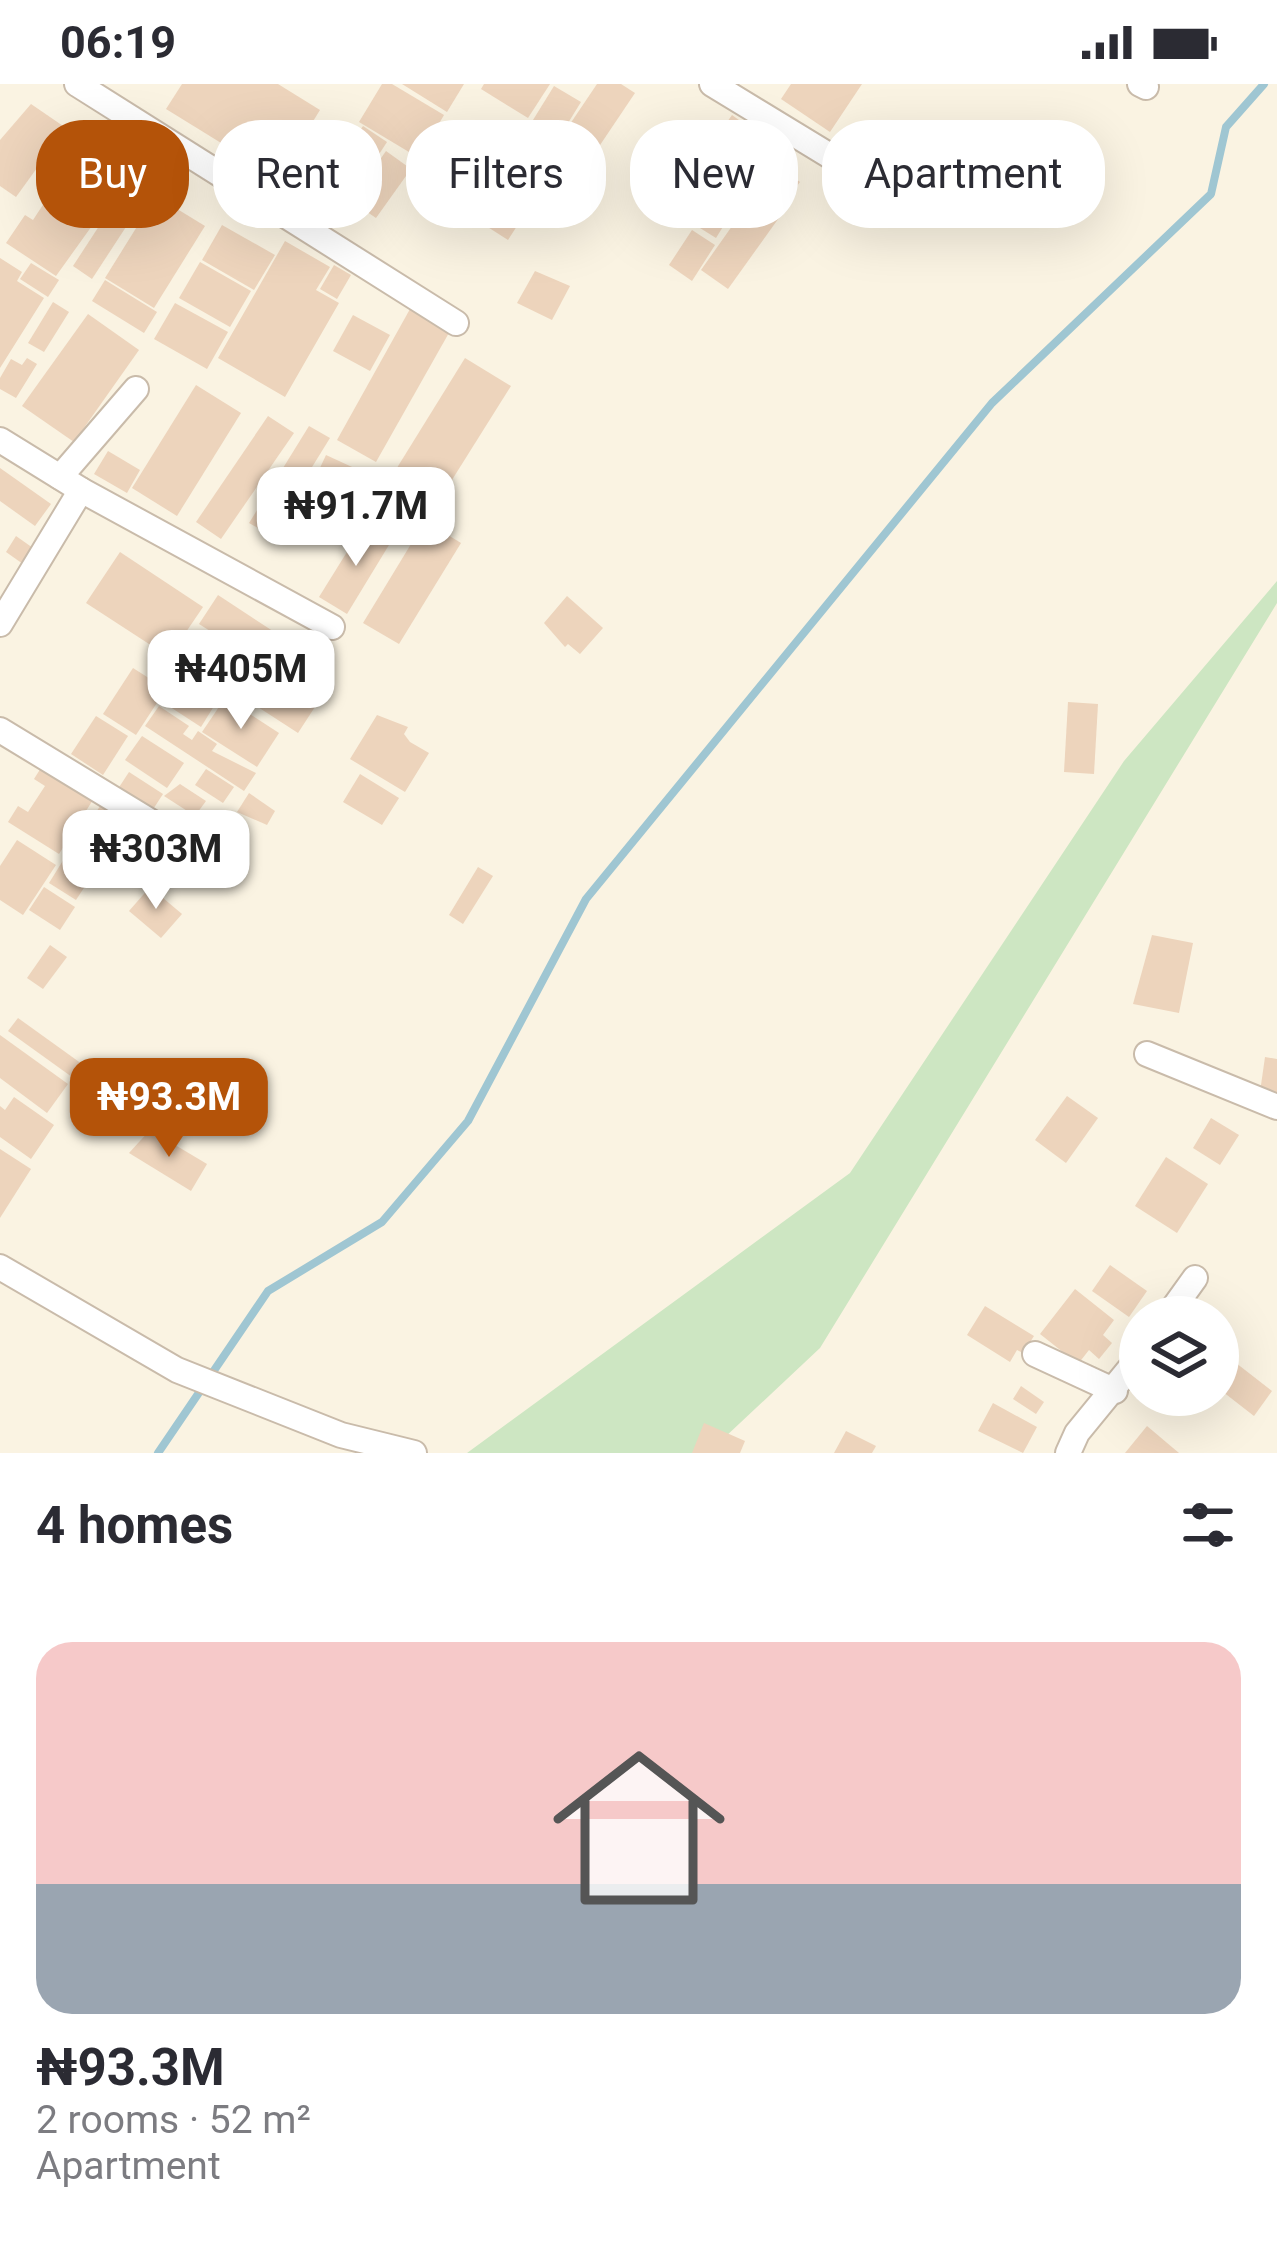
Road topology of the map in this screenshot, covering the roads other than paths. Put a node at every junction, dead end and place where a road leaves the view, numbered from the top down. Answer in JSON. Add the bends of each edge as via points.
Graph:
{"nodes":[{"id":1,"x":77,"y":84,"type":"edge"},
{"id":2,"x":712,"y":84,"type":"edge"},
{"id":3,"x":822,"y":151,"type":"edge"},
{"id":4,"x":456,"y":323,"type":"dead end"},
{"id":5,"x":136,"y":389,"type":"dead end"},
{"id":6,"x":0,"y":440,"type":"edge"},
{"id":7,"x":71,"y":484,"type":"junction"},
{"id":8,"x":0,"y":624,"type":"edge"},
{"id":9,"x":332,"y":627,"type":"dead end"},
{"id":10,"x":0,"y":730,"type":"edge"},
{"id":11,"x":194,"y":848,"type":"dead end"},
{"id":12,"x":1147,"y":1054,"type":"dead end"},
{"id":13,"x":1277,"y":1107,"type":"edge"},
{"id":14,"x":0,"y":1267,"type":"edge"},
{"id":15,"x":1195,"y":1278,"type":"dead end"},
{"id":16,"x":1183,"y":1296,"type":"edge"},
{"id":17,"x":1035,"y":1354,"type":"dead end"},
{"id":18,"x":1119,"y":1385,"type":"edge"},
{"id":19,"x":1115,"y":1391,"type":"junction"},
{"id":20,"x":415,"y":1453,"type":"edge"},
{"id":21,"x":1068,"y":1453,"type":"edge"}],
"edges":[{"from":1,"to":4,"type":"street"},
{"from":2,"to":3,"type":"street"},
{"from":5,"to":7,"type":"street"},
{"from":6,"to":7,"type":"street"},
{"from":7,"to":8,"type":"street"},
{"from":7,"to":9,"type":"street"},
{"from":10,"to":11,"type":"street"},
{"from":12,"to":13,"type":"street"},
{"from":14,"to":20,"type":"street","via":[[177,1370],[341,1435]]},
{"from":15,"to":16,"type":"street"},
{"from":17,"to":19,"type":"street"},
{"from":18,"to":19,"type":"street"},
{"from":19,"to":21,"type":"street"}]}
